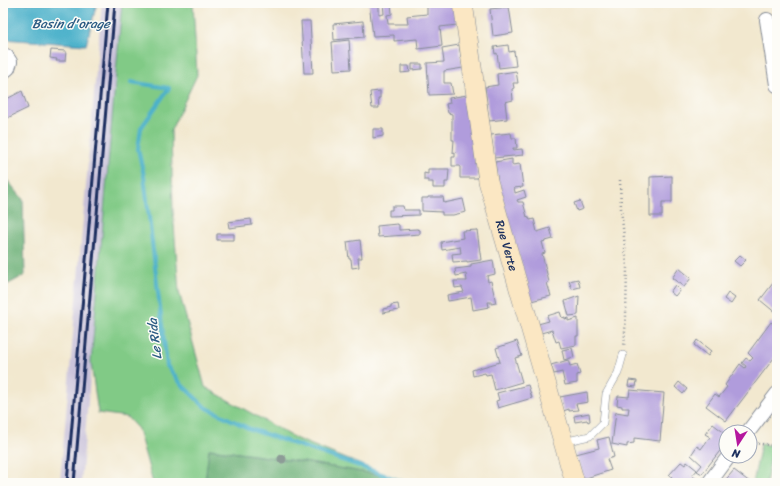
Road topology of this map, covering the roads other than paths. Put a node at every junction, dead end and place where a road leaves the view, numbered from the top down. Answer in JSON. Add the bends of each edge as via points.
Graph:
{"nodes":[{"id":1,"x":463,"y":3,"type":"edge"},
{"id":2,"x":767,"y":20,"type":"dead end"},
{"id":3,"x":3,"y":54,"type":"edge"},
{"id":4,"x":3,"y":72,"type":"edge"},
{"id":5,"x":777,"y":86,"type":"edge"},
{"id":6,"x":623,"y":355,"type":"road end"},
{"id":7,"x":777,"y":394,"type":"edge"},
{"id":8,"x":754,"y":424,"type":"edge"},
{"id":9,"x":563,"y":442,"type":"junction"},
{"id":10,"x":723,"y":464,"type":"edge"},
{"id":11,"x":575,"y":483,"type":"edge"},
{"id":12,"x":708,"y":483,"type":"edge"}],
"edges":[{"from":1,"to":9,"type":"street","name":"Rue Verte","via":[[488,181]]},
{"from":2,"to":5,"type":"street"},
{"from":3,"to":4,"type":"street","via":[[10,62]]},
{"from":6,"to":9,"type":"lane","via":[[618,373],[606,394],[603,423],[590,436]]},
{"from":7,"to":8,"type":"street"},
{"from":9,"to":11,"type":"street","name":"Rue Verte"},
{"from":10,"to":12,"type":"street"}]}
